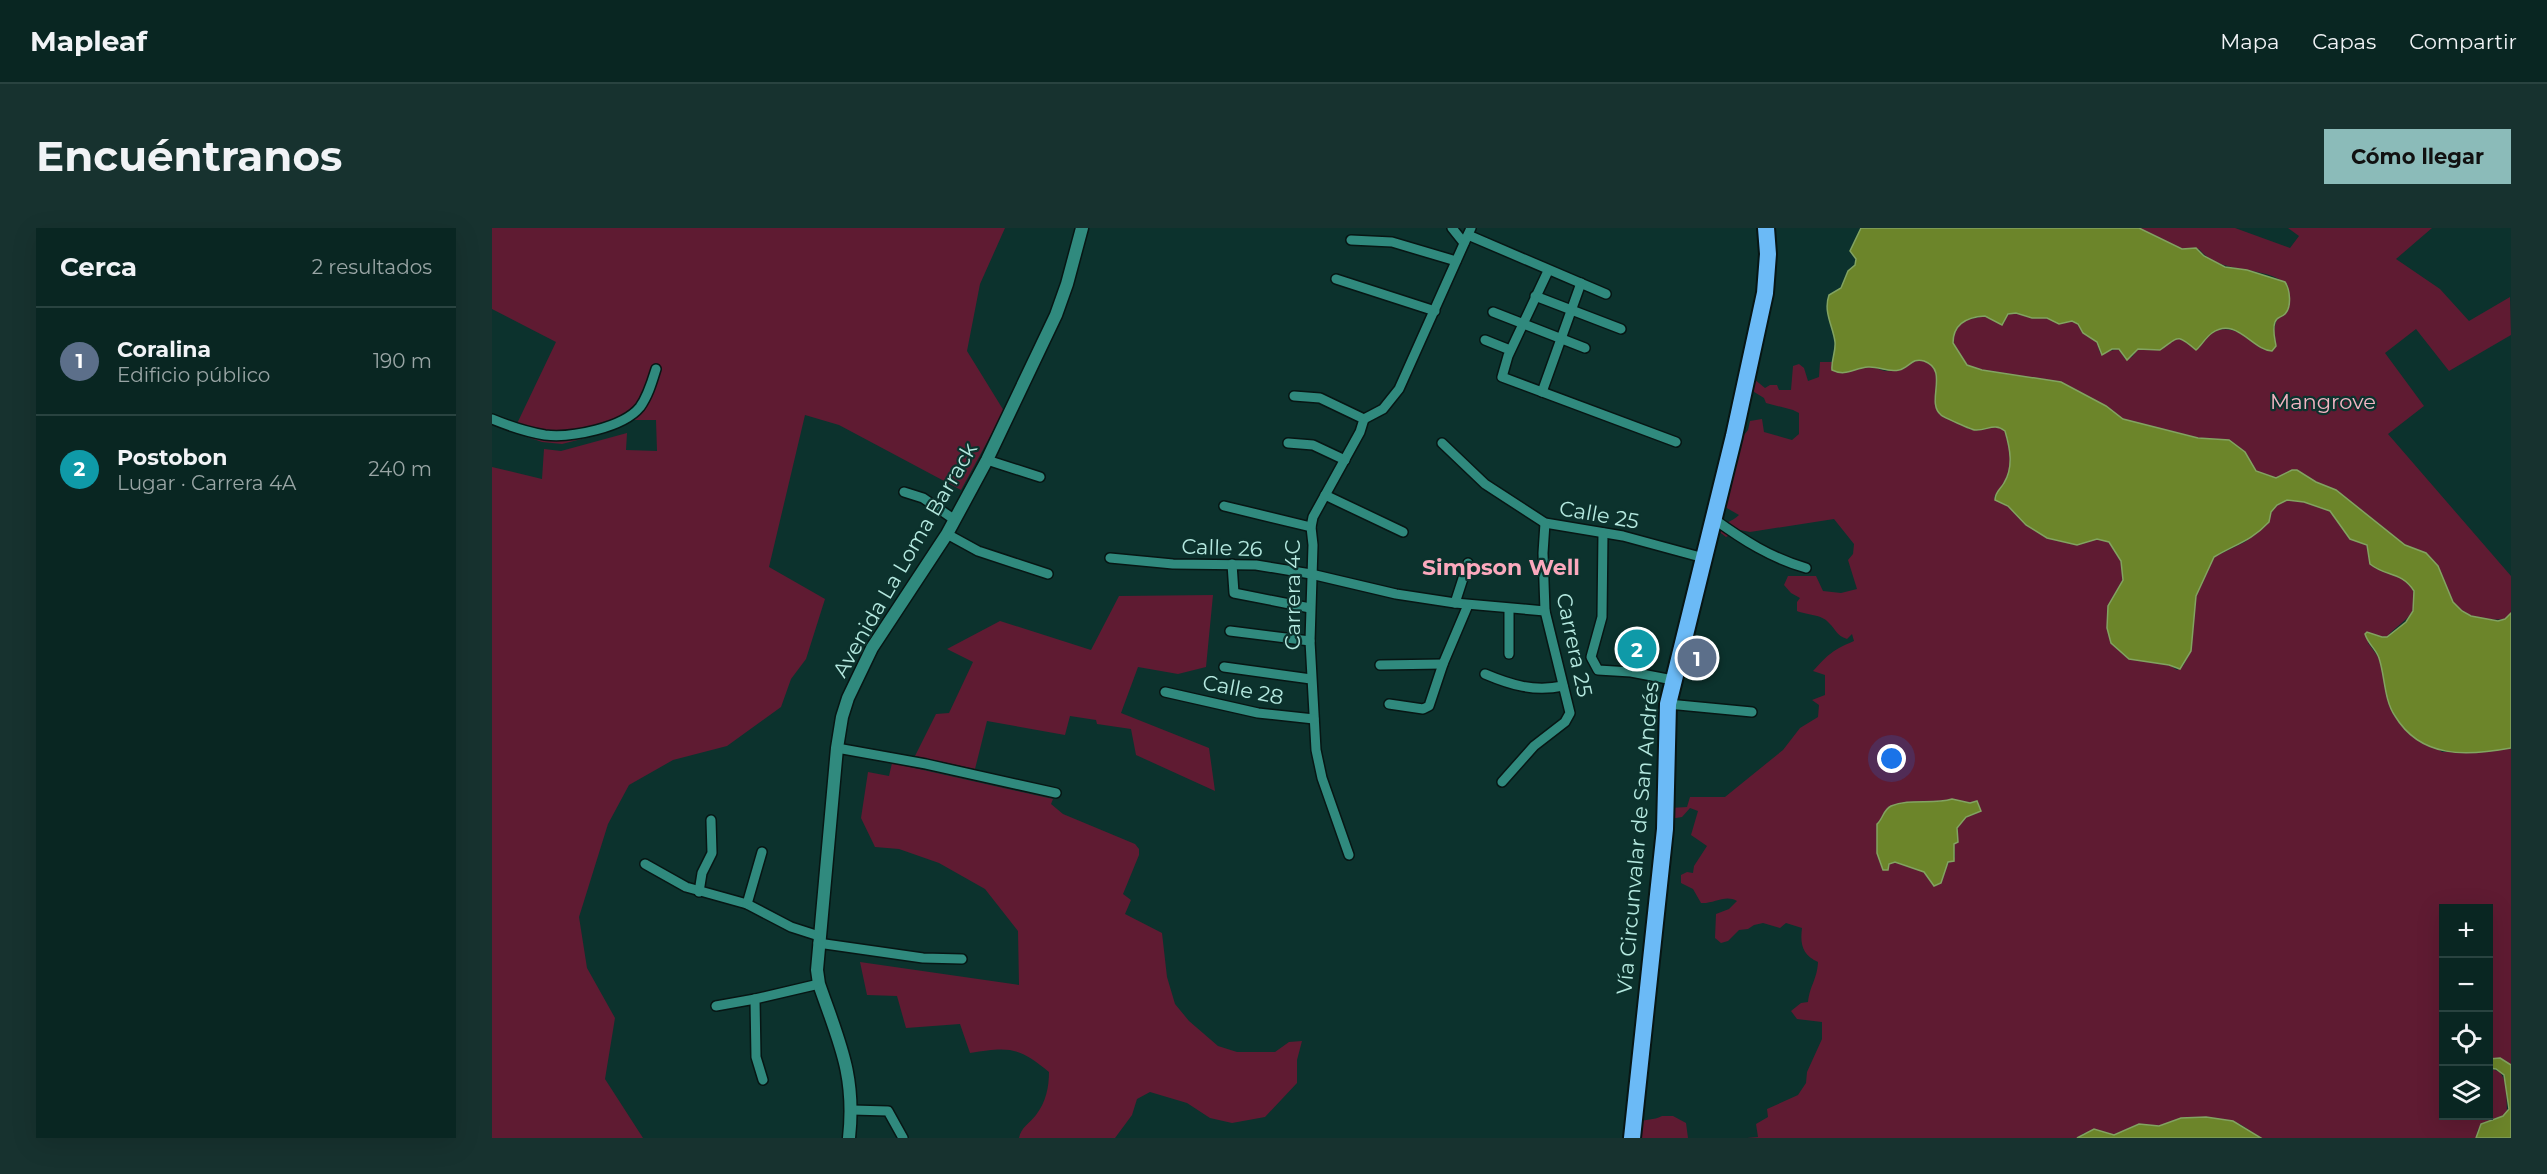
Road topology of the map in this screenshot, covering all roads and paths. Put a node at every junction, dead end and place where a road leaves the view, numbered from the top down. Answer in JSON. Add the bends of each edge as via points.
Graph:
{"nodes":[{"id":1,"x":1082,"y":228,"type":"edge"},
{"id":2,"x":1452,"y":228,"type":"edge"},
{"id":3,"x":1766,"y":228,"type":"edge"},
{"id":4,"x":1468,"y":235,"type":"edge"},
{"id":5,"x":1351,"y":240,"type":"dead end"},
{"id":6,"x":1456,"y":261,"type":"junction"},
{"id":7,"x":1548,"y":271,"type":"junction"},
{"id":8,"x":1336,"y":279,"type":"dead end"},
{"id":9,"x":1581,"y":284,"type":"junction"},
{"id":10,"x":1606,"y":294,"type":"dead end"},
{"id":11,"x":1535,"y":296,"type":"junction"},
{"id":12,"x":1570,"y":309,"type":"junction"},
{"id":13,"x":1435,"y":311,"type":"junction"},
{"id":14,"x":1493,"y":312,"type":"dead end"},
{"id":15,"x":1523,"y":323,"type":"junction"},
{"id":16,"x":1621,"y":329,"type":"dead end"},
{"id":17,"x":1560,"y":338,"type":"junction"},
{"id":18,"x":1485,"y":340,"type":"dead end"},
{"id":19,"x":1586,"y":348,"type":"dead end"},
{"id":20,"x":1510,"y":350,"type":"junction"},
{"id":21,"x":656,"y":369,"type":"dead end"},
{"id":22,"x":1542,"y":392,"type":"junction"},
{"id":23,"x":1294,"y":396,"type":"dead end"},
{"id":24,"x":492,"y":419,"type":"edge"},
{"id":25,"x":1364,"y":419,"type":"junction"},
{"id":26,"x":1676,"y":442,"type":"dead end"},
{"id":27,"x":1288,"y":443,"type":"dead end"},
{"id":28,"x":1442,"y":443,"type":"dead end"},
{"id":29,"x":987,"y":460,"type":"junction"},
{"id":30,"x":1345,"y":460,"type":"junction"},
{"id":31,"x":1040,"y":477,"type":"dead end"},
{"id":32,"x":904,"y":492,"type":"dead end"},
{"id":33,"x":1325,"y":495,"type":"junction"},
{"id":34,"x":1224,"y":506,"type":"dead end"},
{"id":35,"x":1714,"y":519,"type":"junction"},
{"id":36,"x":955,"y":520,"type":"junction"},
{"id":37,"x":1545,"y":523,"type":"junction"},
{"id":38,"x":1311,"y":527,"type":"junction"},
{"id":39,"x":1403,"y":532,"type":"dead end"},
{"id":40,"x":1603,"y":533,"type":"junction"},
{"id":41,"x":947,"y":534,"type":"junction"},
{"id":42,"x":1110,"y":558,"type":"dead end"},
{"id":43,"x":1704,"y":558,"type":"junction"},
{"id":44,"x":1468,"y":563,"type":"dead end"},
{"id":45,"x":1232,"y":564,"type":"junction"},
{"id":46,"x":1806,"y":568,"type":"dead end"},
{"id":47,"x":1048,"y":574,"type":"dead end"},
{"id":48,"x":1311,"y":574,"type":"junction"},
{"id":49,"x":1455,"y":603,"type":"junction"},
{"id":50,"x":1468,"y":605,"type":"junction"},
{"id":51,"x":1310,"y":608,"type":"junction"},
{"id":52,"x":1509,"y":609,"type":"junction"},
{"id":53,"x":1545,"y":611,"type":"junction"},
{"id":54,"x":1230,"y":631,"type":"dead end"},
{"id":55,"x":1311,"y":641,"type":"junction"},
{"id":56,"x":1509,"y":654,"type":"dead end"},
{"id":57,"x":1443,"y":664,"type":"junction"},
{"id":58,"x":1380,"y":665,"type":"dead end"},
{"id":59,"x":1224,"y":667,"type":"dead end"},
{"id":60,"x":1485,"y":674,"type":"dead end"},
{"id":61,"x":1311,"y":678,"type":"junction"},
{"id":62,"x":1673,"y":680,"type":"junction"},
{"id":63,"x":1563,"y":686,"type":"junction"},
{"id":64,"x":1165,"y":692,"type":"dead end"},
{"id":65,"x":1389,"y":704,"type":"dead end"},
{"id":66,"x":1668,"y":704,"type":"junction"},
{"id":67,"x":1752,"y":712,"type":"dead end"},
{"id":68,"x":1314,"y":719,"type":"junction"},
{"id":69,"x":837,"y":748,"type":"junction"},
{"id":70,"x":1502,"y":782,"type":"dead end"},
{"id":71,"x":1056,"y":792,"type":"dead end"},
{"id":72,"x":711,"y":820,"type":"dead end"},
{"id":73,"x":762,"y":852,"type":"dead end"},
{"id":74,"x":1349,"y":855,"type":"dead end"},
{"id":75,"x":645,"y":864,"type":"dead end"},
{"id":76,"x":699,"y":892,"type":"junction"},
{"id":77,"x":747,"y":904,"type":"junction"},
{"id":78,"x":819,"y":940,"type":"junction"},
{"id":79,"x":962,"y":959,"type":"dead end"},
{"id":80,"x":819,"y":984,"type":"junction"},
{"id":81,"x":755,"y":999,"type":"junction"},
{"id":82,"x":716,"y":1006,"type":"dead end"},
{"id":83,"x":763,"y":1080,"type":"dead end"},
{"id":84,"x":852,"y":1110,"type":"junction"},
{"id":85,"x":849,"y":1138,"type":"edge"},
{"id":86,"x":903,"y":1138,"type":"edge"},
{"id":87,"x":1632,"y":1138,"type":"edge"}],
"edges":[{"from":1,"to":29,"type":"main road","name":"Avenida La Loma Barrack","via":[[1056,315]]},
{"from":2,"to":4,"type":"street"},
{"from":3,"to":35,"type":"highway","name":"Vía Circunvalar de San Andrés","via":[[1765,293]]},
{"from":4,"to":6,"type":"street"},
{"from":4,"to":7,"type":"street"},
{"from":5,"to":6,"type":"street","via":[[1392,242]]},
{"from":6,"to":13,"type":"street"},
{"from":7,"to":9,"type":"street"},
{"from":7,"to":11,"type":"street"},
{"from":8,"to":13,"type":"street"},
{"from":9,"to":10,"type":"street"},
{"from":9,"to":12,"type":"street"},
{"from":11,"to":12,"type":"street"},
{"from":11,"to":15,"type":"street"},
{"from":12,"to":16,"type":"street"},
{"from":12,"to":17,"type":"street"},
{"from":13,"to":25,"type":"street","via":[[1399,389],[1383,409]]},
{"from":14,"to":15,"type":"street"},
{"from":15,"to":17,"type":"street"},
{"from":15,"to":20,"type":"street"},
{"from":17,"to":19,"type":"street"},
{"from":17,"to":22,"type":"street"},
{"from":18,"to":20,"type":"street"},
{"from":20,"to":22,"type":"street","via":[[1502,377]]},
{"from":21,"to":24,"type":"street","via":[[638,409],[603,428],[546,435]]},
{"from":22,"to":26,"type":"street"},
{"from":23,"to":25,"type":"street","via":[[1320,398]]},
{"from":25,"to":30,"type":"street","name":"Carrera 4C"},
{"from":27,"to":30,"type":"street","via":[[1313,445]]},
{"from":28,"to":37,"type":"street","name":"Calle 25","via":[[1485,484]]},
{"from":29,"to":31,"type":"street"},
{"from":29,"to":36,"type":"main road","name":"Avenida La Loma Barrack"},
{"from":30,"to":33,"type":"street","name":"Carrera 4C"},
{"from":32,"to":36,"type":"street","via":[[923,498]]},
{"from":33,"to":38,"type":"street","name":"Carrera 4C"},
{"from":33,"to":39,"type":"street"},
{"from":34,"to":38,"type":"street"},
{"from":35,"to":43,"type":"highway","name":"Vía Circunvalar de San Andrés"},
{"from":35,"to":46,"type":"street","via":[[1772,556]]},
{"from":36,"to":41,"type":"main road","name":"Avenida La Loma Barrack"},
{"from":37,"to":40,"type":"street","name":"Calle 25"},
{"from":37,"to":53,"type":"street","name":"Carrera 25"},
{"from":38,"to":48,"type":"street","name":"Carrera 4C"},
{"from":40,"to":43,"type":"street","name":"Calle 25"},
{"from":40,"to":62,"type":"street","via":[[1602,617],[1592,662],[1598,670]]},
{"from":41,"to":47,"type":"street","via":[[978,552]]},
{"from":41,"to":69,"type":"main road","name":"Avenida La Loma Barrack","via":[[858,673],[842,717]]},
{"from":42,"to":45,"type":"street","name":"Calle 26"},
{"from":43,"to":62,"type":"highway","name":"Vía Circunvalar de San Andrés"},
{"from":44,"to":49,"type":"street"},
{"from":45,"to":48,"type":"street","name":"Calle 26"},
{"from":45,"to":51,"type":"street","via":[[1234,593]]},
{"from":48,"to":49,"type":"street","name":"Calle 26"},
{"from":48,"to":51,"type":"street","name":"Carrera 4C"},
{"from":49,"to":50,"type":"street","name":"Calle 26"},
{"from":50,"to":52,"type":"street","name":"Calle 26"},
{"from":50,"to":57,"type":"street"},
{"from":51,"to":55,"type":"street","name":"Carrera 4C"},
{"from":52,"to":53,"type":"street","name":"Calle 26"},
{"from":52,"to":56,"type":"street"},
{"from":53,"to":63,"type":"street","name":"Carrera 25"},
{"from":54,"to":55,"type":"street"},
{"from":55,"to":61,"type":"street","name":"Carrera 4C"},
{"from":57,"to":58,"type":"street"},
{"from":57,"to":65,"type":"street","via":[[1428,708]]},
{"from":59,"to":61,"type":"street"},
{"from":60,"to":63,"type":"street","via":[[1521,687]]},
{"from":61,"to":68,"type":"street","name":"Carrera 4C"},
{"from":62,"to":66,"type":"highway","name":"Vía Circunvalar de San Andrés"},
{"from":63,"to":70,"type":"street","name":"Carrera 25","via":[[1570,708],[1568,717],[1534,746]]},
{"from":64,"to":68,"type":"street","name":"Calle 28","via":[[1258,713]]},
{"from":66,"to":67,"type":"street"},
{"from":66,"to":87,"type":"highway","name":"Vía Circunvalar de San Andrés","via":[[1665,829]]},
{"from":68,"to":74,"type":"street","name":"Carrera 4C","via":[[1320,771]]},
{"from":69,"to":71,"type":"street"},
{"from":69,"to":78,"type":"main road","name":"Avenida La Loma Barrack"},
{"from":72,"to":76,"type":"street","via":[[712,853],[702,873]]},
{"from":73,"to":77,"type":"street"},
{"from":75,"to":76,"type":"street"},
{"from":76,"to":77,"type":"street"},
{"from":77,"to":78,"type":"street"},
{"from":78,"to":79,"type":"street","via":[[923,958]]},
{"from":78,"to":80,"type":"main road","name":"Avenida La Loma Barrack"},
{"from":80,"to":81,"type":"street"},
{"from":80,"to":84,"type":"main road","name":"Avenida La Loma Barrack","via":[[847,1064]]},
{"from":81,"to":82,"type":"street"},
{"from":81,"to":83,"type":"street","via":[[756,1057]]},
{"from":84,"to":85,"type":"main road","name":"Avenida La Loma Barrack"},
{"from":84,"to":86,"type":"street","via":[[888,1111]]}]}
